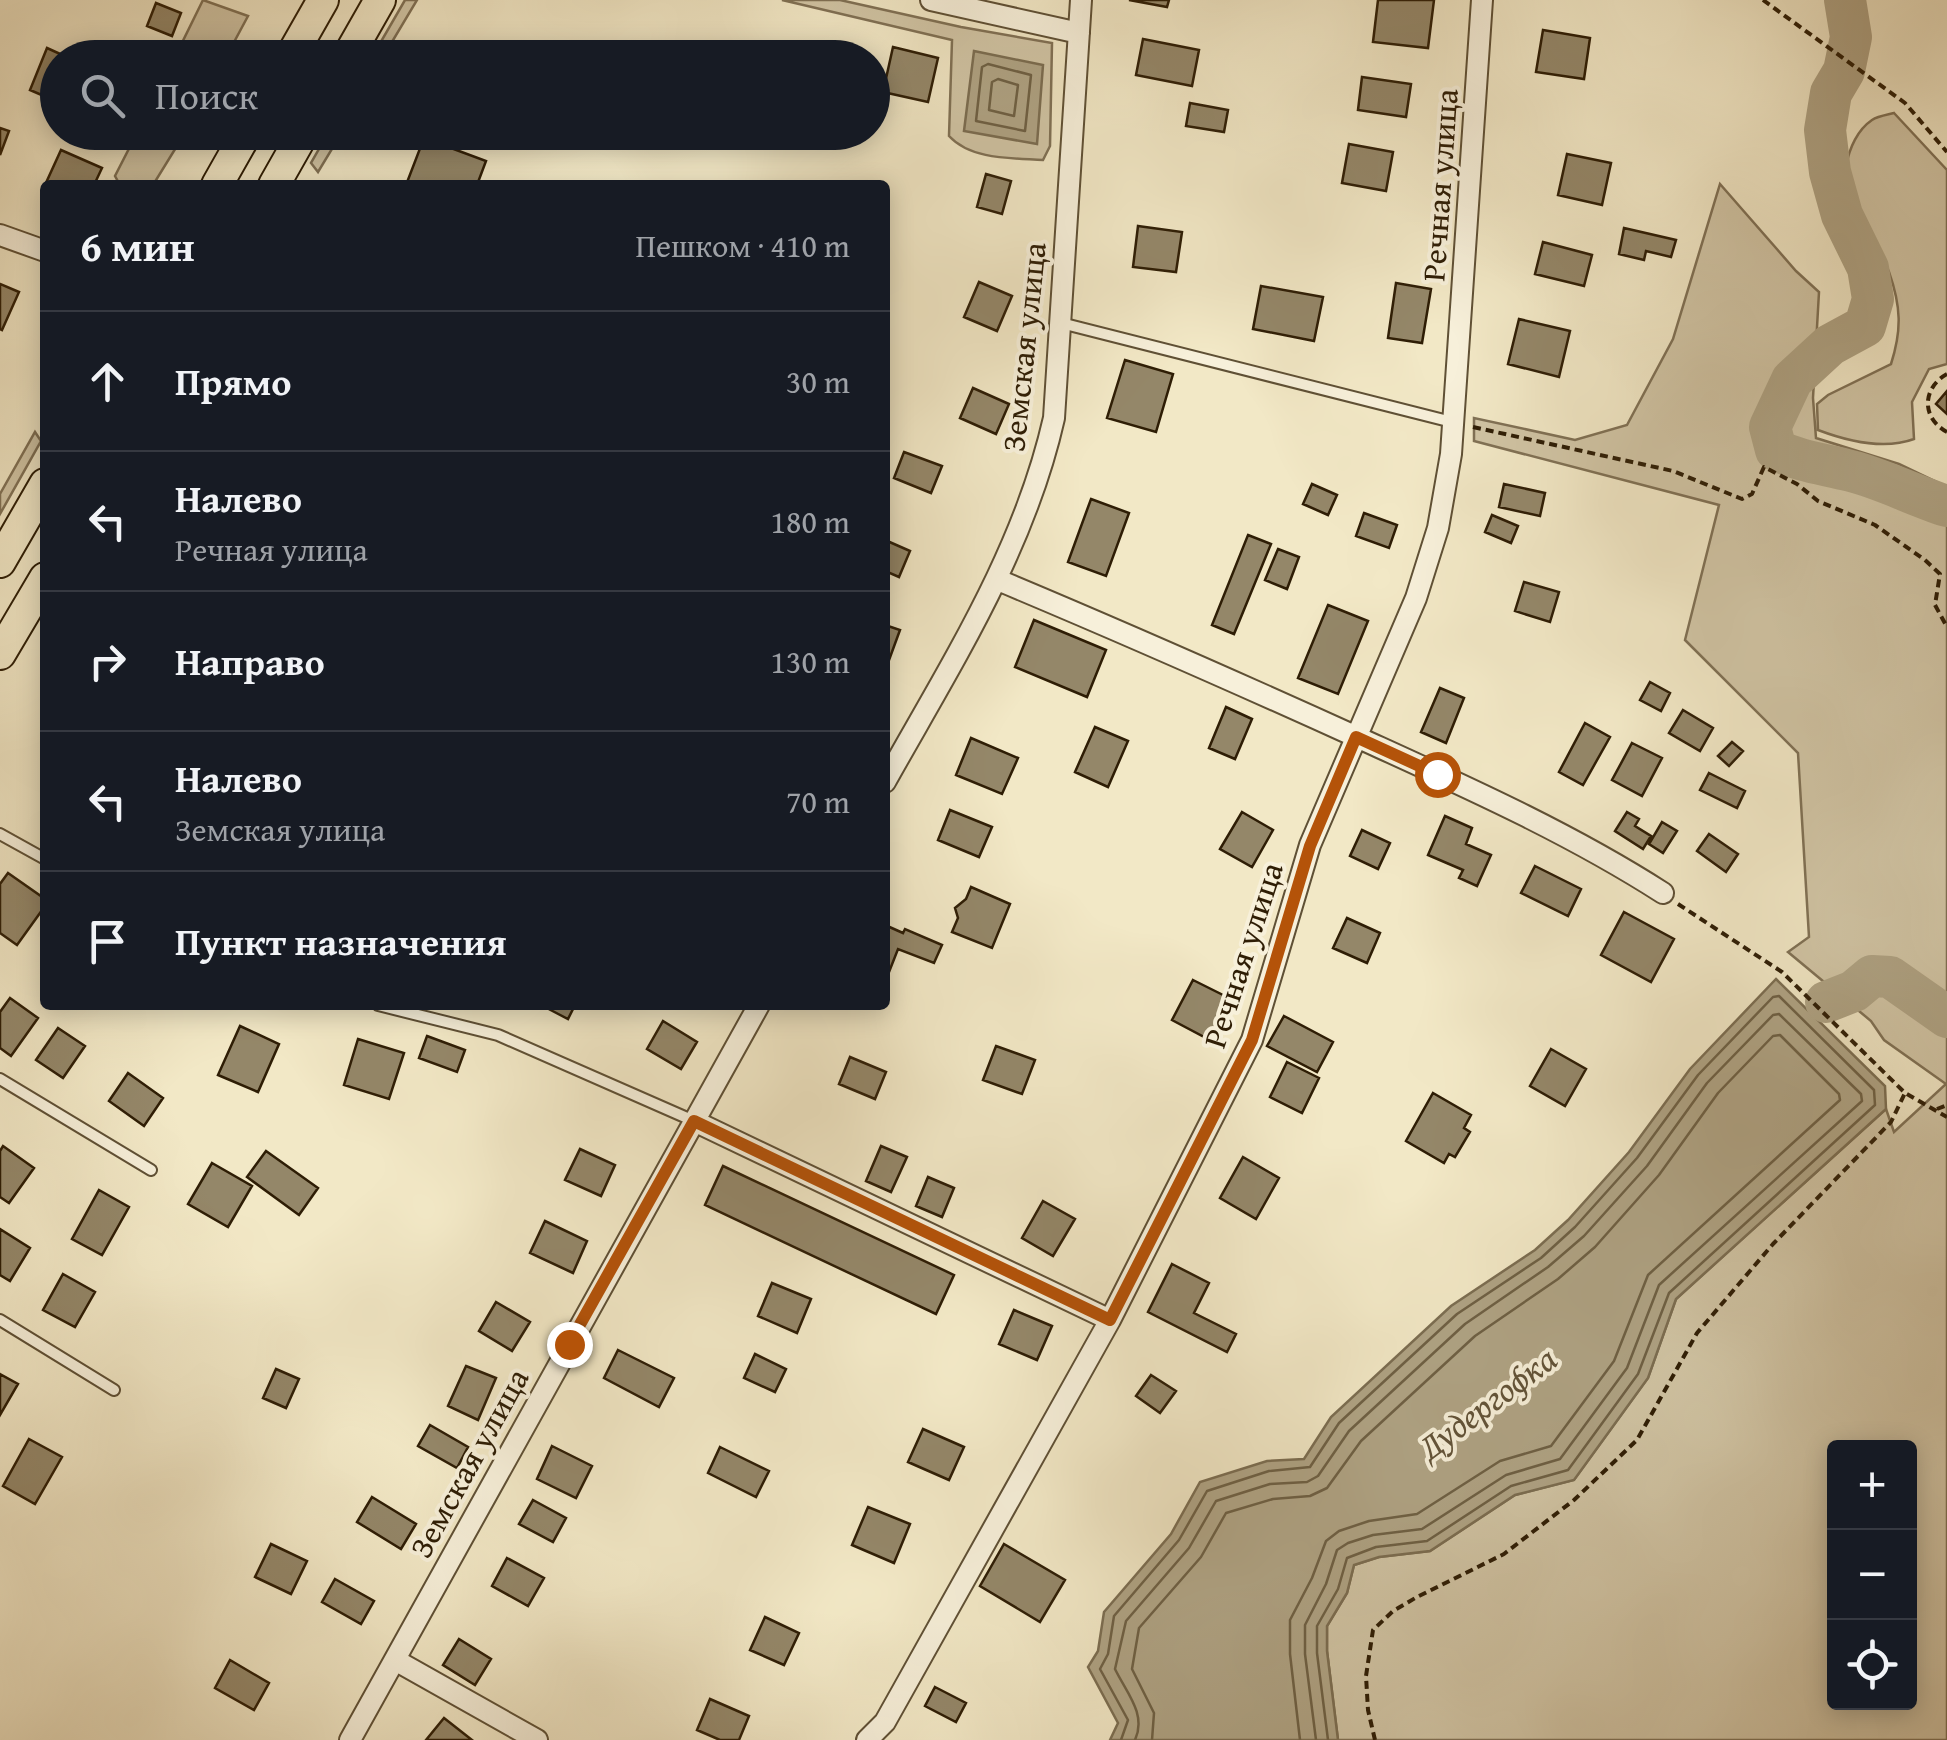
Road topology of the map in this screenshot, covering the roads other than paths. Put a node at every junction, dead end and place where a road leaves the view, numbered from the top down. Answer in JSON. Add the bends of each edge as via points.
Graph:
{"nodes":[{"id":1,"x":323,"y":0,"type":"edge"},
{"id":2,"x":380,"y":0,"type":"edge"},
{"id":3,"x":932,"y":0,"type":"edge"},
{"id":4,"x":1080,"y":0,"type":"edge"},
{"id":5,"x":1482,"y":0,"type":"edge"},
{"id":6,"x":1079,"y":34,"type":"junction"},
{"id":7,"x":300,"y":40,"type":"edge"},
{"id":8,"x":357,"y":40,"type":"edge"},
{"id":9,"x":236,"y":150,"type":"edge"},
{"id":10,"x":294,"y":150,"type":"edge"},
{"id":11,"x":219,"y":180,"type":"edge"},
{"id":12,"x":277,"y":180,"type":"edge"},
{"id":13,"x":0,"y":234,"type":"edge"},
{"id":14,"x":40,"y":249,"type":"edge"},
{"id":15,"x":1061,"y":324,"type":"junction"},
{"id":16,"x":1454,"y":423,"type":"junction"},
{"id":17,"x":40,"y":492,"type":"edge"},
{"id":18,"x":2,"y":555,"type":"edge"},
{"id":19,"x":998,"y":580,"type":"junction"},
{"id":20,"x":40,"y":586,"type":"edge"},
{"id":21,"x":0,"y":654,"type":"edge"},
{"id":22,"x":1356,"y":737,"type":"junction"},
{"id":23,"x":890,"y":773,"type":"edge"},
{"id":24,"x":0,"y":834,"type":"edge"},
{"id":25,"x":40,"y":856,"type":"edge"},
{"id":26,"x":1663,"y":894,"type":"road end"},
{"id":27,"x":398,"y":1010,"type":"edge"},
{"id":28,"x":756,"y":1010,"type":"edge"},
{"id":29,"x":0,"y":1079,"type":"edge"},
{"id":30,"x":694,"y":1121,"type":"junction"},
{"id":31,"x":151,"y":1170,"type":"dead end"},
{"id":32,"x":0,"y":1320,"type":"edge"},
{"id":33,"x":1110,"y":1320,"type":"junction"},
{"id":34,"x":114,"y":1390,"type":"dead end"},
{"id":35,"x":395,"y":1660,"type":"junction"},
{"id":36,"x":350,"y":1740,"type":"edge"},
{"id":37,"x":537,"y":1740,"type":"edge"},
{"id":38,"x":868,"y":1740,"type":"edge"}],
"edges":[{"from":1,"to":7,"type":"main road"},
{"from":2,"to":8,"type":"main road"},
{"from":3,"to":6,"type":"street"},
{"from":4,"to":6,"type":"street","name":"Земская улица"},
{"from":5,"to":16,"type":"street","name":"Речная улица"},
{"from":6,"to":15,"type":"street","name":"Земская улица"},
{"from":9,"to":11,"type":"main road"},
{"from":10,"to":12,"type":"main road"},
{"from":13,"to":14,"type":"street"},
{"from":15,"to":16,"type":"lane"},
{"from":15,"to":19,"type":"street","name":"Земская улица","via":[[1043,466]]},
{"from":16,"to":22,"type":"street","name":"Речная улица","via":[[1438,528],[1416,598]]},
{"from":17,"to":18,"type":"main road"},
{"from":19,"to":22,"type":"street"},
{"from":19,"to":23,"type":"street","name":"Земская улица"},
{"from":20,"to":21,"type":"main road"},
{"from":22,"to":26,"type":"street","via":[[1512,810]]},
{"from":22,"to":33,"type":"street","name":"Речная улица","via":[[1310,846],[1252,1040]]},
{"from":24,"to":25,"type":"lane"},
{"from":27,"to":30,"type":"lane","via":[[498,1035]]},
{"from":28,"to":30,"type":"street","name":"Земская улица"},
{"from":29,"to":31,"type":"lane"},
{"from":30,"to":33,"type":"street"},
{"from":30,"to":35,"type":"street","name":"Земская улица"},
{"from":32,"to":34,"type":"lane"},
{"from":33,"to":38,"type":"street","name":"Речная улица"},
{"from":35,"to":36,"type":"street","name":"Земская улица"},
{"from":35,"to":37,"type":"street"}]}
